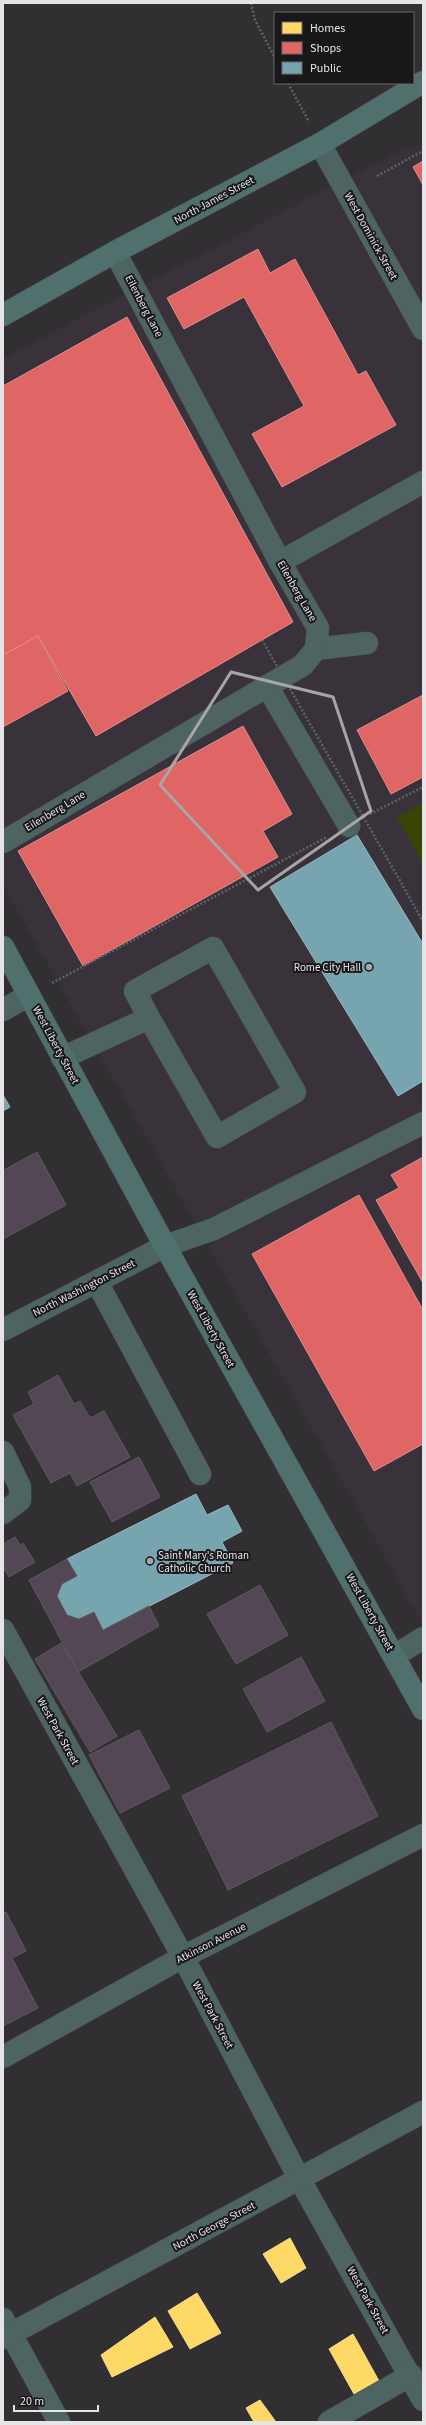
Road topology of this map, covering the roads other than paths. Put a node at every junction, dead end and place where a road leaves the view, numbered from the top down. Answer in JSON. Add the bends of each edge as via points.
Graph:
{"nodes":[{"id":1,"x":423,"y":82,"type":"edge"},
{"id":2,"x":320,"y":144,"type":"junction"},
{"id":3,"x":115,"y":252,"type":"junction"},
{"id":4,"x":3,"y":315,"type":"edge"},
{"id":5,"x":423,"y":329,"type":"edge"},
{"id":6,"x":423,"y":482,"type":"edge"},
{"id":7,"x":280,"y":562,"type":"junction"},
{"id":8,"x":367,"y":643,"type":"dead end"},
{"id":9,"x":316,"y":649,"type":"junction"},
{"id":10,"x":267,"y":686,"type":"junction"},
{"id":11,"x":348,"y":826,"type":"road end"},
{"id":12,"x":3,"y":842,"type":"edge"},
{"id":13,"x":3,"y":947,"type":"edge"},
{"id":14,"x":29,"y":995,"type":"junction"},
{"id":15,"x":3,"y":1010,"type":"edge"},
{"id":16,"x":149,"y":1018,"type":"junction"},
{"id":17,"x":62,"y":1058,"type":"junction"},
{"id":18,"x":423,"y":1123,"type":"edge"},
{"id":19,"x":165,"y":1246,"type":"junction"},
{"id":20,"x":97,"y":1282,"type":"junction"},
{"id":21,"x":3,"y":1330,"type":"edge"},
{"id":22,"x":3,"y":1452,"type":"edge"},
{"id":23,"x":200,"y":1474,"type":"dead end"},
{"id":24,"x":3,"y":1513,"type":"edge"},
{"id":25,"x":3,"y":1630,"type":"edge"},
{"id":26,"x":423,"y":1638,"type":"edge"},
{"id":27,"x":394,"y":1656,"type":"junction"},
{"id":28,"x":423,"y":1709,"type":"edge"},
{"id":29,"x":423,"y":1835,"type":"edge"},
{"id":30,"x":183,"y":1957,"type":"junction"},
{"id":31,"x":3,"y":2057,"type":"edge"},
{"id":32,"x":423,"y":2112,"type":"edge"},
{"id":33,"x":300,"y":2180,"type":"junction"},
{"id":34,"x":6,"y":2330,"type":"edge"},
{"id":35,"x":411,"y":2375,"type":"junction"},
{"id":36,"x":423,"y":2400,"type":"edge"},
{"id":37,"x":59,"y":2422,"type":"edge"},
{"id":38,"x":329,"y":2422,"type":"edge"}],
"edges":[{"from":1,"to":2,"type":"main road","name":"North James Street"},
{"from":2,"to":3,"type":"main road","name":"North James Street"},
{"from":2,"to":5,"type":"street","name":"West Dominick Street"},
{"from":3,"to":4,"type":"main road","name":"North James Street"},
{"from":3,"to":7,"type":"street","name":"Eilenberg Lane"},
{"from":6,"to":7,"type":"street"},
{"from":7,"to":9,"type":"street","name":"Eilenberg Lane","via":[[318,628]]},
{"from":8,"to":9,"type":"street"},
{"from":9,"to":10,"type":"street","name":"Eilenberg Lane","via":[[303,665]]},
{"from":10,"to":11,"type":"street"},
{"from":10,"to":12,"type":"street","name":"Eilenberg Lane"},
{"from":13,"to":14,"type":"main road","name":"West Liberty Street"},
{"from":14,"to":15,"type":"street"},
{"from":14,"to":17,"type":"main road","name":"West Liberty Street"},
{"from":16,"to":16,"type":"street","via":[[217,1138],[295,1092],[213,948],[135,991]]},
{"from":16,"to":17,"type":"street"},
{"from":17,"to":19,"type":"main road","name":"West Liberty Street"},
{"from":18,"to":19,"type":"street","name":"North Washington Street","via":[[214,1229]]},
{"from":19,"to":20,"type":"street","name":"North Washington Street"},
{"from":19,"to":27,"type":"main road","name":"West Liberty Street"},
{"from":20,"to":21,"type":"street","name":"North Washington Street"},
{"from":20,"to":23,"type":"street"},
{"from":22,"to":24,"type":"street","via":[[20,1487],[20,1500]]},
{"from":25,"to":30,"type":"street","name":"West Park Street"},
{"from":26,"to":27,"type":"street"},
{"from":27,"to":28,"type":"main road","name":"West Liberty Street"},
{"from":29,"to":30,"type":"street","name":"Atkinson Avenue"},
{"from":30,"to":31,"type":"street","name":"Atkinson Avenue"},
{"from":30,"to":33,"type":"street","name":"West Park Street"},
{"from":32,"to":33,"type":"street","name":"North George Street"},
{"from":33,"to":34,"type":"street","name":"North George Street"},
{"from":33,"to":35,"type":"street","name":"West Park Street"},
{"from":34,"to":37,"type":"street"},
{"from":35,"to":36,"type":"street","name":"West Park Street"},
{"from":35,"to":38,"type":"street"}]}
